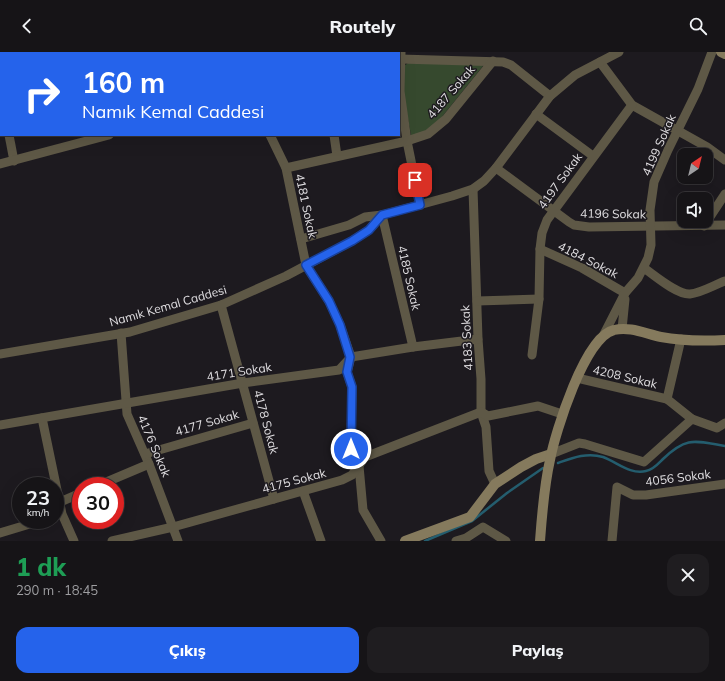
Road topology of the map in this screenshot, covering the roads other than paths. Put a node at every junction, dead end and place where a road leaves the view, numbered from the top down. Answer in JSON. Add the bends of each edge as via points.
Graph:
{"nodes":[{"id":1,"x":712,"y":52,"type":"edge"},
{"id":2,"x":721,"y":52,"type":"edge"},
{"id":3,"x":614,"y":53,"type":"edge"},
{"id":4,"x":725,"y":54,"type":"edge"},
{"id":5,"x":400,"y":55,"type":"edge"},
{"id":6,"x":493,"y":61,"type":"junction"},
{"id":7,"x":600,"y":62,"type":"junction"},
{"id":8,"x":550,"y":96,"type":"junction"},
{"id":9,"x":632,"y":105,"type":"junction"},
{"id":10,"x":536,"y":114,"type":"junction"},
{"id":11,"x":678,"y":130,"type":"junction"},
{"id":12,"x":9,"y":136,"type":"edge"},
{"id":13,"x":102,"y":136,"type":"edge"},
{"id":14,"x":270,"y":136,"type":"edge"},
{"id":15,"x":334,"y":136,"type":"edge"},
{"id":16,"x":79,"y":139,"type":"edge"},
{"id":17,"x":407,"y":141,"type":"junction"},
{"id":18,"x":337,"y":156,"type":"junction"},
{"id":19,"x":593,"y":156,"type":"junction"},
{"id":20,"x":14,"y":160,"type":"junction"},
{"id":21,"x":725,"y":160,"type":"edge"},
{"id":22,"x":0,"y":164,"type":"edge"},
{"id":23,"x":286,"y":168,"type":"junction"},
{"id":24,"x":496,"y":168,"type":"junction"},
{"id":25,"x":473,"y":189,"type":"junction"},
{"id":26,"x":725,"y":194,"type":"edge"},
{"id":27,"x":420,"y":205,"type":"junction"},
{"id":28,"x":552,"y":211,"type":"junction"},
{"id":29,"x":713,"y":212,"type":"edge"},
{"id":30,"x":382,"y":215,"type":"junction"},
{"id":31,"x":677,"y":226,"type":"edge"},
{"id":32,"x":713,"y":226,"type":"edge"},
{"id":33,"x":725,"y":226,"type":"edge"},
{"id":34,"x":650,"y":227,"type":"junction"},
{"id":35,"x":301,"y":239,"type":"junction"},
{"id":36,"x":540,"y":249,"type":"junction"},
{"id":37,"x":306,"y":265,"type":"junction"},
{"id":38,"x":644,"y":268,"type":"junction"},
{"id":39,"x":725,"y":281,"type":"edge"},
{"id":40,"x":625,"y":293,"type":"junction"},
{"id":41,"x":539,"y":299,"type":"junction"},
{"id":42,"x":477,"y":301,"type":"junction"},
{"id":43,"x":221,"y":305,"type":"junction"},
{"id":44,"x":622,"y":329,"type":"junction"},
{"id":45,"x":121,"y":333,"type":"junction"},
{"id":46,"x":603,"y":336,"type":"junction"},
{"id":47,"x":478,"y":338,"type":"junction"},
{"id":48,"x":681,"y":340,"type":"junction"},
{"id":49,"x":725,"y":340,"type":"edge"},
{"id":50,"x":413,"y":347,"type":"junction"},
{"id":51,"x":0,"y":354,"type":"edge"},
{"id":52,"x":532,"y":355,"type":"dead end"},
{"id":53,"x":350,"y":357,"type":"junction"},
{"id":54,"x":577,"y":378,"type":"junction"},
{"id":55,"x":243,"y":383,"type":"junction"},
{"id":56,"x":667,"y":399,"type":"junction"},
{"id":57,"x":126,"y":403,"type":"junction"},
{"id":58,"x":481,"y":412,"type":"junction"},
{"id":59,"x":562,"y":414,"type":"junction"},
{"id":60,"x":42,"y":418,"type":"junction"},
{"id":61,"x":692,"y":419,"type":"junction"},
{"id":62,"x":253,"y":423,"type":"junction"},
{"id":63,"x":725,"y":423,"type":"edge"},
{"id":64,"x":0,"y":425,"type":"edge"},
{"id":65,"x":145,"y":454,"type":"junction"},
{"id":66,"x":551,"y":454,"type":"junction"},
{"id":67,"x":149,"y":464,"type":"junction"},
{"id":68,"x":359,"y":466,"type":"junction"},
{"id":69,"x":55,"y":477,"type":"edge"},
{"id":70,"x":118,"y":477,"type":"edge"},
{"id":71,"x":495,"y":484,"type":"junction"},
{"id":72,"x":725,"y":484,"type":"edge"},
{"id":73,"x":303,"y":491,"type":"junction"},
{"id":74,"x":274,"y":499,"type":"junction"},
{"id":75,"x":64,"y":524,"type":"edge"},
{"id":76,"x":173,"y":527,"type":"junction"},
{"id":77,"x":13,"y":529,"type":"edge"},
{"id":78,"x":0,"y":533,"type":"edge"},
{"id":79,"x":501,"y":540,"type":"edge"},
{"id":80,"x":74,"y":541,"type":"edge"},
{"id":81,"x":112,"y":541,"type":"edge"},
{"id":82,"x":178,"y":541,"type":"edge"},
{"id":83,"x":320,"y":541,"type":"edge"},
{"id":84,"x":381,"y":541,"type":"edge"},
{"id":85,"x":405,"y":541,"type":"edge"},
{"id":86,"x":456,"y":541,"type":"edge"},
{"id":87,"x":540,"y":541,"type":"edge"},
{"id":88,"x":612,"y":541,"type":"edge"}],
"edges":[{"from":1,"to":11,"type":"street","name":"4199 Sokak","via":[[698,90]]},
{"from":2,"to":4,"type":"street"},
{"from":3,"to":7,"type":"street"},
{"from":5,"to":6,"type":"street"},
{"from":5,"to":17,"type":"street","via":[[400,91]]},
{"from":6,"to":8,"type":"street","via":[[512,65]]},
{"from":6,"to":17,"type":"street","name":"4187 Sokak","via":[[437,128]]},
{"from":7,"to":8,"type":"street","via":[[571,77]]},
{"from":7,"to":9,"type":"street"},
{"from":8,"to":10,"type":"street"},
{"from":9,"to":11,"type":"street"},
{"from":9,"to":19,"type":"street","name":"4197 Sokak"},
{"from":10,"to":19,"type":"street"},
{"from":10,"to":24,"type":"street"},
{"from":11,"to":21,"type":"street"},
{"from":11,"to":34,"type":"street","name":"4199 Sokak","via":[[654,182]]},
{"from":12,"to":20,"type":"street"},
{"from":13,"to":16,"type":"street"},
{"from":14,"to":23,"type":"street","name":"4181 Sokak"},
{"from":15,"to":18,"type":"street"},
{"from":16,"to":20,"type":"street"},
{"from":17,"to":18,"type":"street","name":"4187 Sokak"},
{"from":17,"to":27,"type":"street"},
{"from":18,"to":23,"type":"street","name":"4187 Sokak"},
{"from":19,"to":28,"type":"street","name":"4197 Sokak"},
{"from":20,"to":22,"type":"street"},
{"from":23,"to":35,"type":"street","name":"4181 Sokak"},
{"from":24,"to":25,"type":"street"},
{"from":24,"to":28,"type":"street","name":"4196 Sokak"},
{"from":25,"to":27,"type":"street"},
{"from":25,"to":42,"type":"street","name":"4183 Sokak"},
{"from":26,"to":29,"type":"street"},
{"from":27,"to":30,"type":"street"},
{"from":28,"to":34,"type":"street","name":"4196 Sokak","via":[[580,226]]},
{"from":28,"to":36,"type":"street","name":"4197 Sokak","via":[[542,234]]},
{"from":30,"to":35,"type":"street","via":[[365,217],[349,225]]},
{"from":30,"to":37,"type":"street","name":"Namık Kemal Caddesi","via":[[369,230]]},
{"from":30,"to":50,"type":"street","name":"4185 Sokak"},
{"from":31,"to":34,"type":"street","name":"4196 Sokak"},
{"from":32,"to":33,"type":"street","name":"4196 Sokak"},
{"from":34,"to":38,"type":"street","name":"4199 Sokak","via":[[650,251]]},
{"from":35,"to":37,"type":"street","name":"4181 Sokak"},
{"from":36,"to":40,"type":"street","name":"4184 Sokak","via":[[582,268]]},
{"from":36,"to":41,"type":"street","name":"4197 Sokak"},
{"from":37,"to":43,"type":"street","name":"Namık Kemal Caddesi"},
{"from":37,"to":53,"type":"street","name":"4181 Sokak","via":[[329,301]]},
{"from":38,"to":39,"type":"street","via":[[686,294]]},
{"from":38,"to":40,"type":"street","name":"4199 Sokak"},
{"from":40,"to":44,"type":"street"},
{"from":40,"to":46,"type":"street","name":"4199 Sokak"},
{"from":41,"to":42,"type":"street"},
{"from":41,"to":52,"type":"street","name":"4197 Sokak"},
{"from":42,"to":47,"type":"street","name":"4183 Sokak"},
{"from":43,"to":45,"type":"street","name":"Namık Kemal Caddesi"},
{"from":43,"to":55,"type":"street","name":"4178 Sokak"},
{"from":44,"to":46,"type":"street","via":[[611,330]]},
{"from":44,"to":48,"type":"street"},
{"from":45,"to":51,"type":"street","name":"Namık Kemal Caddesi"},
{"from":45,"to":57,"type":"street","name":"4176 Sokak"},
{"from":46,"to":54,"type":"street","via":[[589,354]]},
{"from":47,"to":50,"type":"street"},
{"from":47,"to":58,"type":"street","name":"4183 Sokak"},
{"from":48,"to":49,"type":"street"},
{"from":48,"to":56,"type":"street"},
{"from":50,"to":53,"type":"street"},
{"from":53,"to":55,"type":"street","name":"4171 Sokak","via":[[339,370]]},
{"from":53,"to":68,"type":"street","name":"4181 Sokak","via":[[347,372],[352,387],[351,449]]},
{"from":54,"to":56,"type":"street","name":"4208 Sokak"},
{"from":54,"to":59,"type":"street"},
{"from":55,"to":57,"type":"street","name":"4171 Sokak"},
{"from":55,"to":62,"type":"street","name":"4178 Sokak"},
{"from":56,"to":61,"type":"street"},
{"from":57,"to":60,"type":"street","name":"4171 Sokak"},
{"from":57,"to":65,"type":"street","name":"4176 Sokak","via":[[127,414]]},
{"from":58,"to":59,"type":"street","name":"4175 Sokak","via":[[488,416],[538,406]]},
{"from":58,"to":68,"type":"street","name":"4175 Sokak","via":[[366,457]]},
{"from":58,"to":71,"type":"street","name":"4183 Sokak","via":[[486,428],[489,470]]},
{"from":59,"to":66,"type":"street"},
{"from":60,"to":64,"type":"street","name":"4171 Sokak"},
{"from":60,"to":69,"type":"street"},
{"from":61,"to":63,"type":"street","via":[[717,428]]},
{"from":61,"to":66,"type":"street","via":[[644,462],[585,444]]},
{"from":62,"to":65,"type":"street","name":"4177 Sokak"},
{"from":62,"to":74,"type":"street","name":"4178 Sokak"},
{"from":65,"to":67,"type":"street","name":"4176 Sokak"},
{"from":66,"to":71,"type":"street","via":[[531,461]]},
{"from":66,"to":87,"type":"street"},
{"from":67,"to":70,"type":"street"},
{"from":67,"to":76,"type":"street","name":"4176 Sokak"},
{"from":68,"to":73,"type":"street","name":"4175 Sokak","via":[[352,475],[342,480]]},
{"from":68,"to":84,"type":"street","name":"4181 Sokak","via":[[363,510]]},
{"from":71,"to":85,"type":"street","via":[[470,517]]},
{"from":72,"to":88,"type":"street","name":"4056 Sokak","via":[[646,495],[633,494],[617,487]]},
{"from":73,"to":74,"type":"street","name":"4175 Sokak"},
{"from":73,"to":83,"type":"street"},
{"from":74,"to":76,"type":"street","name":"4175 Sokak"},
{"from":75,"to":80,"type":"street"},
{"from":76,"to":81,"type":"street","name":"4175 Sokak"},
{"from":76,"to":82,"type":"street","name":"4176 Sokak"},
{"from":77,"to":78,"type":"street"},
{"from":79,"to":86,"type":"street","via":[[484,527]]}]}
